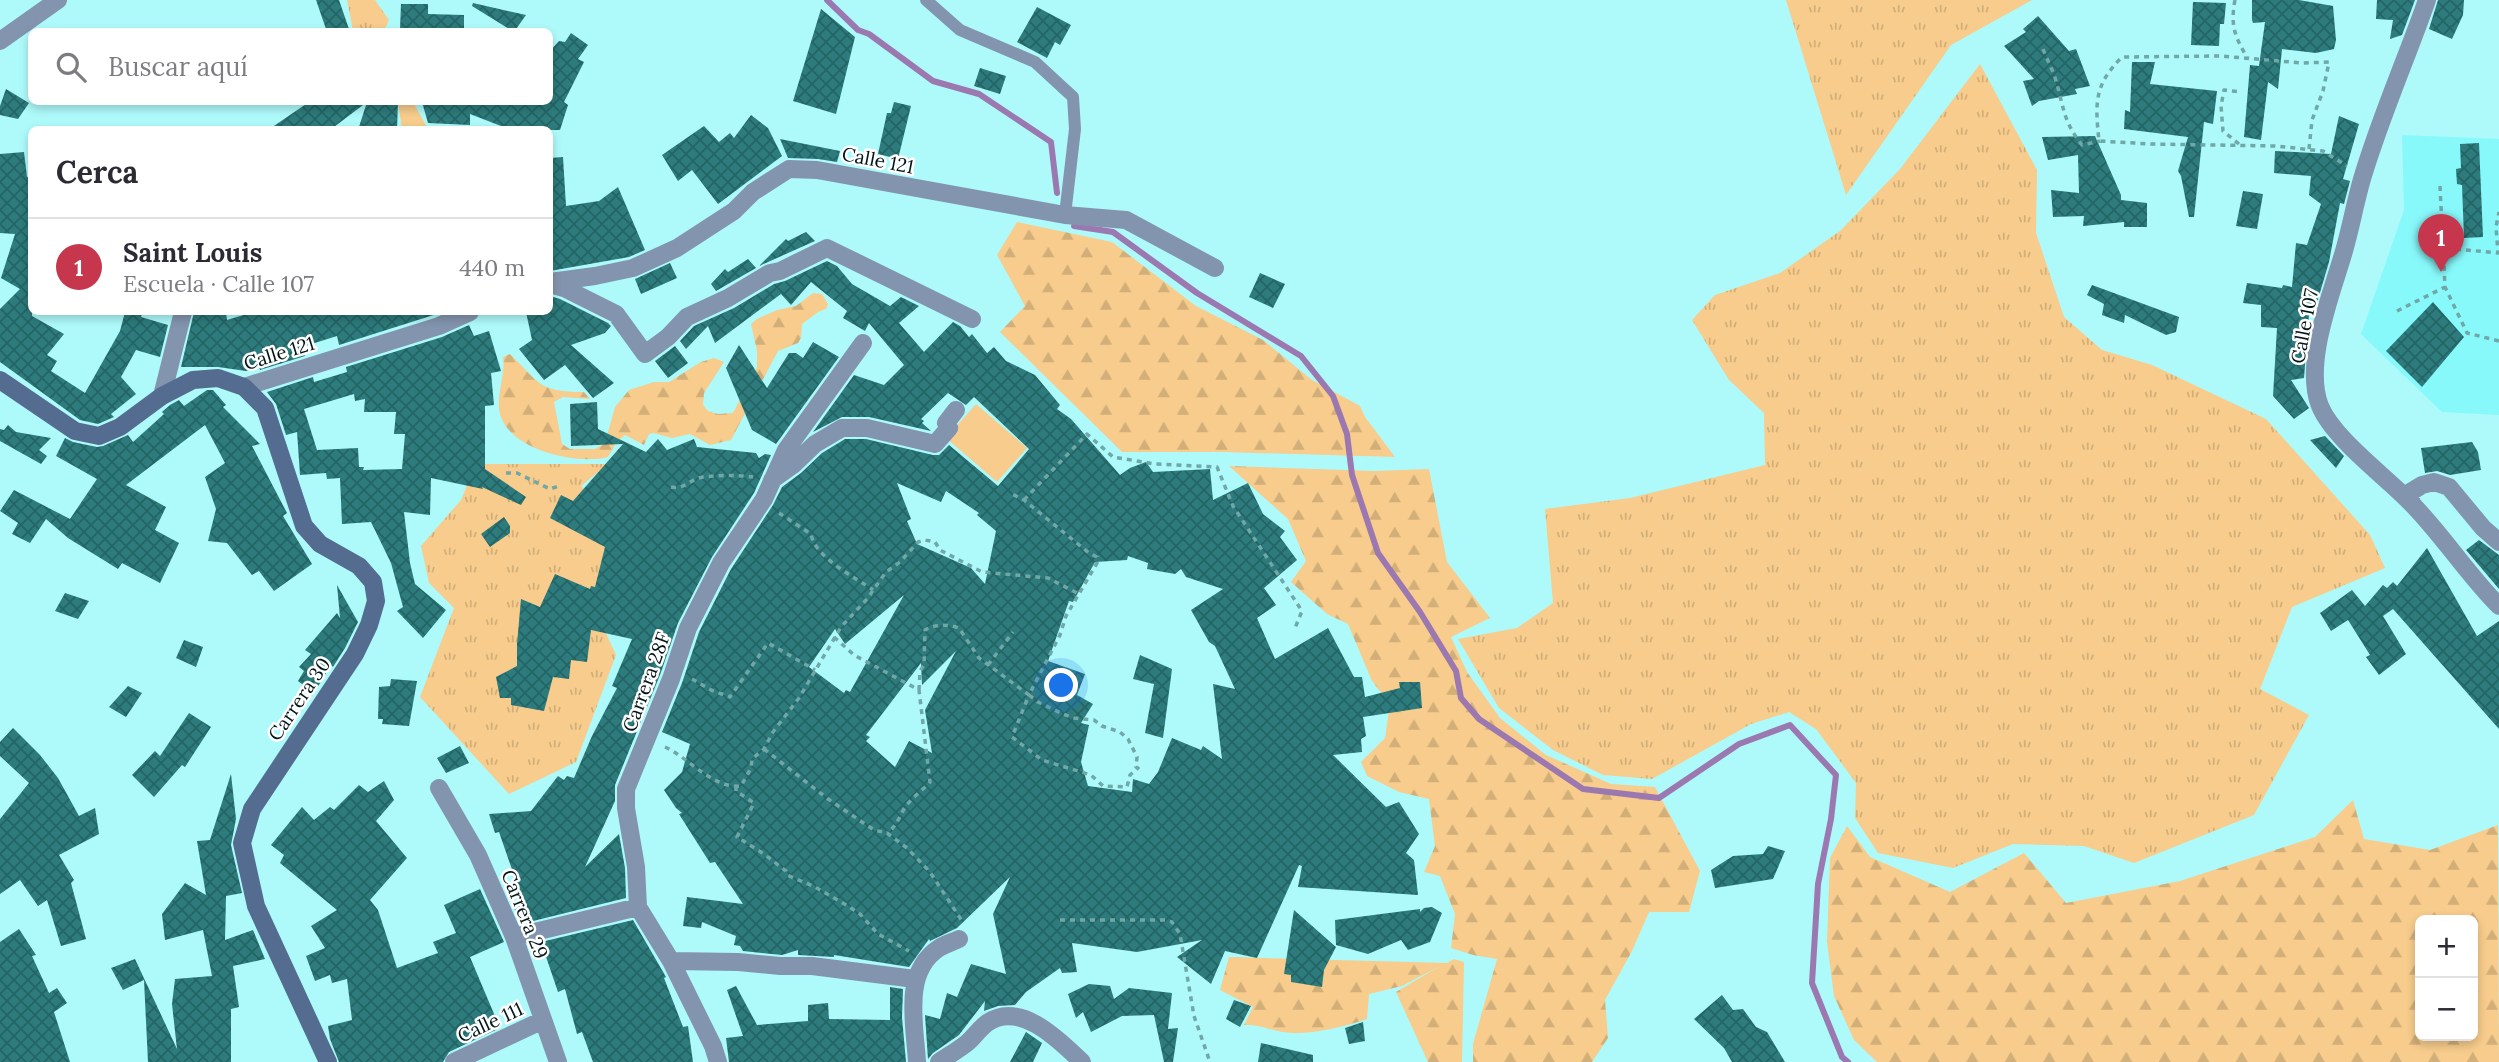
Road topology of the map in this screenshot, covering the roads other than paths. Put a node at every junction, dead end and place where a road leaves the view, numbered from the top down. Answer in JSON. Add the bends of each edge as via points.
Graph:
{"nodes":[{"id":1,"x":58,"y":0,"type":"edge"},
{"id":2,"x":926,"y":0,"type":"edge"},
{"id":3,"x":2427,"y":0,"type":"edge"},
{"id":4,"x":0,"y":41,"type":"edge"},
{"id":5,"x":1065,"y":215,"type":"junction"},
{"id":6,"x":1215,"y":268,"type":"dead end"},
{"id":7,"x":553,"y":283,"type":"edge"},
{"id":8,"x":553,"y":284,"type":"edge"},
{"id":9,"x":182,"y":315,"type":"edge"},
{"id":10,"x":463,"y":315,"type":"edge"},
{"id":11,"x":972,"y":319,"type":"dead end"},
{"id":12,"x":863,"y":343,"type":"dead end"},
{"id":13,"x":0,"y":380,"type":"edge"},
{"id":14,"x":244,"y":387,"type":"junction"},
{"id":15,"x":162,"y":396,"type":"junction"},
{"id":16,"x":956,"y":410,"type":"dead end"},
{"id":17,"x":772,"y":480,"type":"junction"},
{"id":18,"x":2412,"y":503,"type":"junction"},
{"id":19,"x":2499,"y":542,"type":"edge"},
{"id":20,"x":2499,"y":606,"type":"edge"},
{"id":21,"x":439,"y":788,"type":"dead end"},
{"id":22,"x":638,"y":907,"type":"junction"},
{"id":23,"x":514,"y":937,"type":"junction"},
{"id":24,"x":959,"y":939,"type":"road end"},
{"id":25,"x":671,"y":961,"type":"junction"},
{"id":26,"x":915,"y":979,"type":"junction"},
{"id":27,"x":543,"y":1020,"type":"junction"},
{"id":28,"x":328,"y":1062,"type":"edge"},
{"id":29,"x":454,"y":1062,"type":"edge"},
{"id":30,"x":558,"y":1062,"type":"edge"},
{"id":31,"x":718,"y":1062,"type":"edge"},
{"id":32,"x":917,"y":1062,"type":"edge"},
{"id":33,"x":939,"y":1062,"type":"edge"},
{"id":34,"x":1082,"y":1062,"type":"edge"}],
"edges":[{"from":1,"to":4,"type":"street"},
{"from":2,"to":5,"type":"lane","via":[[960,30],[1035,62],[1073,97],[1075,129]]},
{"from":3,"to":18,"type":"street","name":"Calle 107","via":[[2362,179],[2329,296],[2315,383],[2320,406],[2337,432]]},
{"from":5,"to":6,"type":"street","name":"Calle 121","via":[[1126,220]]},
{"from":5,"to":7,"type":"street","name":"Calle 121","via":[[817,170],[789,169],[677,248],[633,268]]},
{"from":8,"to":11,"type":"street","via":[[616,314],[645,354],[687,317],[827,248]]},
{"from":9,"to":15,"type":"street"},
{"from":10,"to":14,"type":"street","name":"Calle 121"},
{"from":12,"to":17,"type":"street","name":"Carrera 28F","via":[[786,450]]},
{"from":13,"to":15,"type":"street","name":"Calle 121","via":[[75,431],[99,436],[120,427]]},
{"from":14,"to":15,"type":"street","name":"Calle 121","via":[[218,378],[193,380]]},
{"from":14,"to":28,"type":"street","name":"Carrera 30","via":[[265,408],[304,526],[320,544],[359,566],[373,582],[376,601],[355,654],[252,809],[242,843],[256,906]]},
{"from":16,"to":17,"type":"street","via":[[946,423],[949,428],[935,444],[867,428],[842,428]]},
{"from":17,"to":22,"type":"street","name":"Carrera 28F","via":[[688,628],[626,789]]},
{"from":18,"to":19,"type":"street","via":[[2409,493],[2422,485],[2434,482],[2449,487]]},
{"from":18,"to":20,"type":"street","name":"Calle 107"},
{"from":21,"to":23,"type":"street","name":"Carrera 29","via":[[478,855]]},
{"from":22,"to":23,"type":"street"},
{"from":22,"to":25,"type":"street","name":"Carrera 28F"},
{"from":23,"to":27,"type":"street","name":"Carrera 29"},
{"from":24,"to":26,"type":"street","via":[[939,948]]},
{"from":25,"to":26,"type":"street","via":[[812,966]]},
{"from":25,"to":31,"type":"street","name":"Carrera 28F"},
{"from":26,"to":32,"type":"street"},
{"from":27,"to":29,"type":"street","name":"Calle 111"},
{"from":27,"to":30,"type":"street","name":"Carrera 29"},
{"from":33,"to":34,"type":"street","via":[[999,1017],[1018,1017],[1035,1024]]}]}
